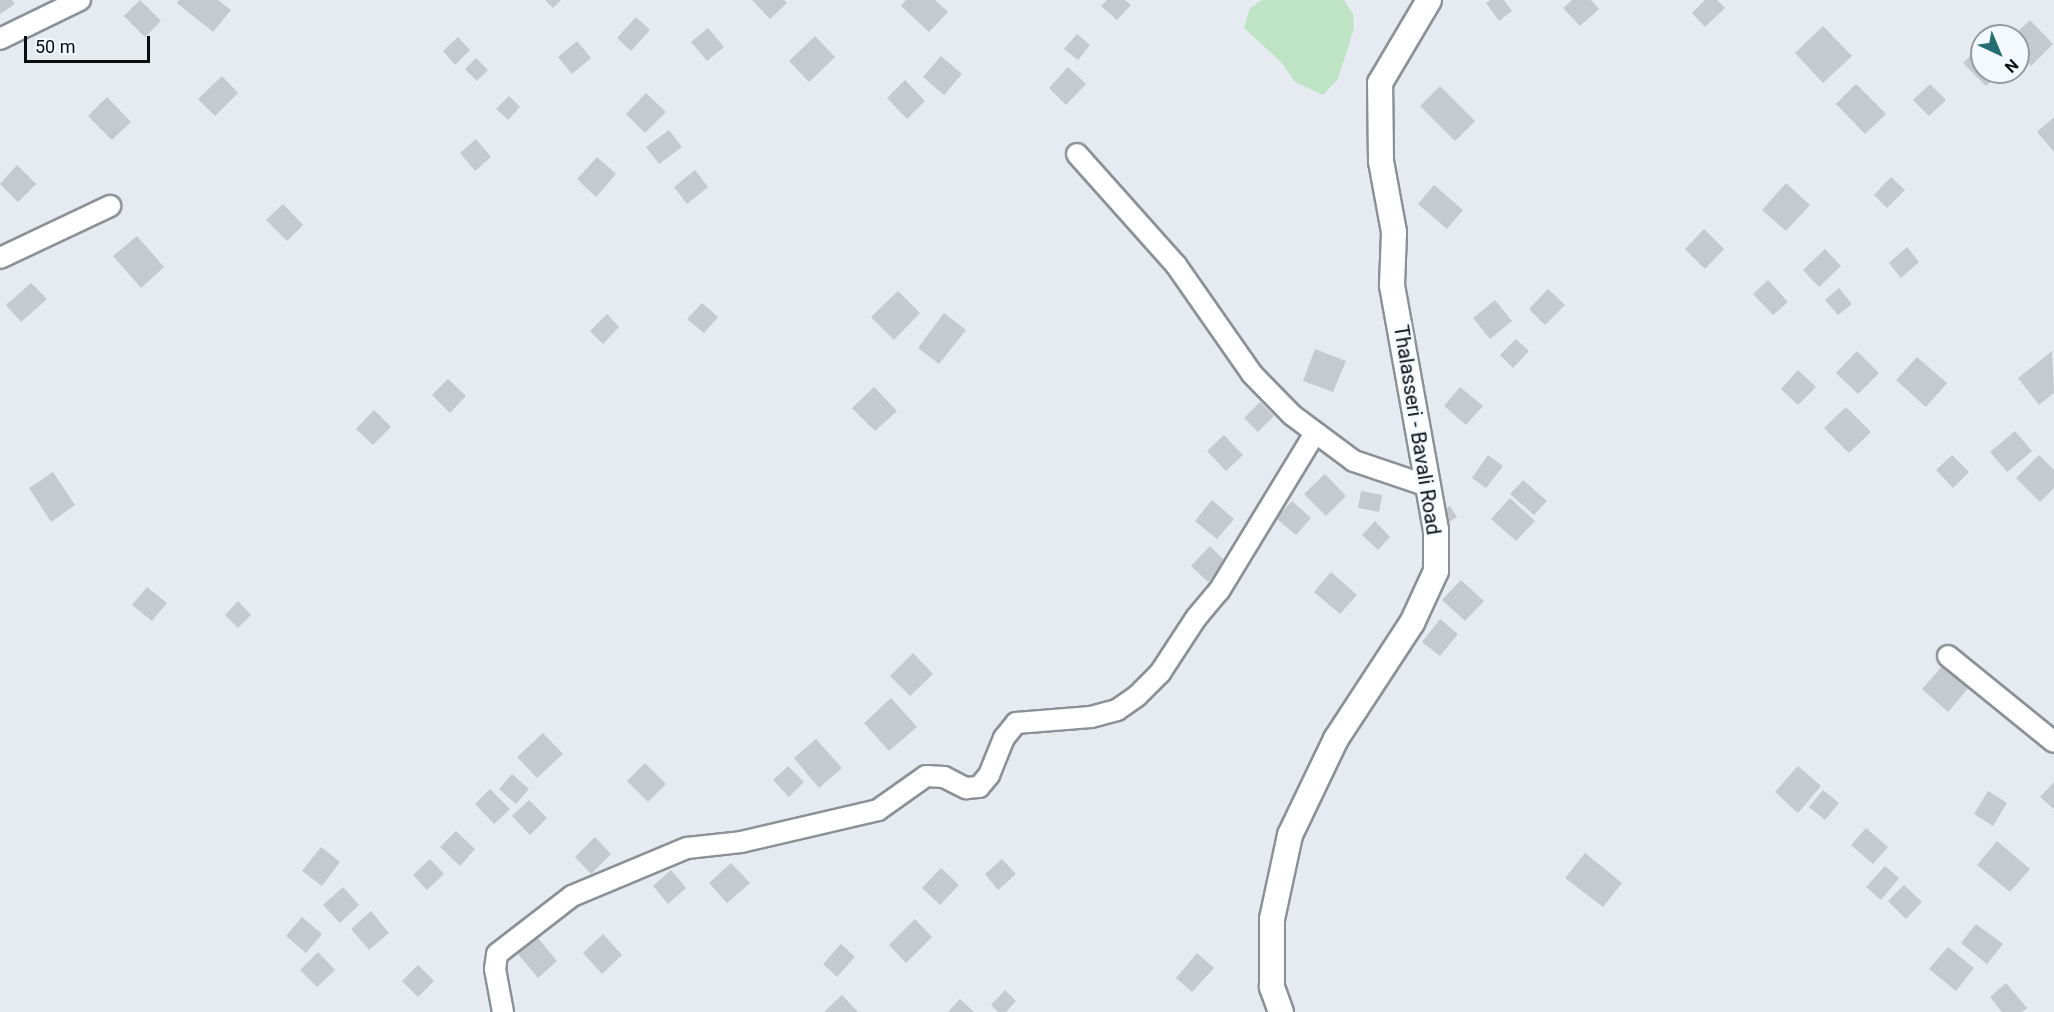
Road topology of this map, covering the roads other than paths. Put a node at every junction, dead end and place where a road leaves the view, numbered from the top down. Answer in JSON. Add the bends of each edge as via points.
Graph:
{"nodes":[{"id":1,"x":80,"y":0,"type":"edge"},
{"id":2,"x":1429,"y":0,"type":"edge"},
{"id":3,"x":0,"y":39,"type":"edge"},
{"id":4,"x":1077,"y":154,"type":"dead end"},
{"id":5,"x":110,"y":206,"type":"dead end"},
{"id":6,"x":0,"y":258,"type":"edge"},
{"id":7,"x":1315,"y":432,"type":"junction"},
{"id":8,"x":1428,"y":486,"type":"junction"},
{"id":9,"x":1948,"y":656,"type":"dead end"},
{"id":10,"x":2054,"y":742,"type":"edge"},
{"id":11,"x":503,"y":1012,"type":"edge"},
{"id":12,"x":1281,"y":1012,"type":"edge"}],
"edges":[{"from":1,"to":3,"type":"street"},
{"from":2,"to":8,"type":"main road","name":"Thalasseri - Bavali Road","via":[[1380,83],[1381,161],[1394,232],[1392,285]]},
{"from":4,"to":7,"type":"street","via":[[1176,266],[1252,374]]},
{"from":5,"to":6,"type":"street"},
{"from":7,"to":8,"type":"street","via":[[1354,461]]},
{"from":7,"to":11,"type":"street","via":[[1219,591],[1196,618],[1160,674],[1137,696],[1117,710],[1091,717],[1016,723],[979,787],[966,788],[944,777],[926,776],[878,810],[741,842],[687,848],[572,896],[497,954]]},
{"from":8,"to":12,"type":"main road","name":"Thalasseri - Bavali Road","via":[[1436,530],[1436,571],[1412,623],[1336,739],[1290,836],[1272,919],[1272,987]]},
{"from":9,"to":10,"type":"street"}]}
